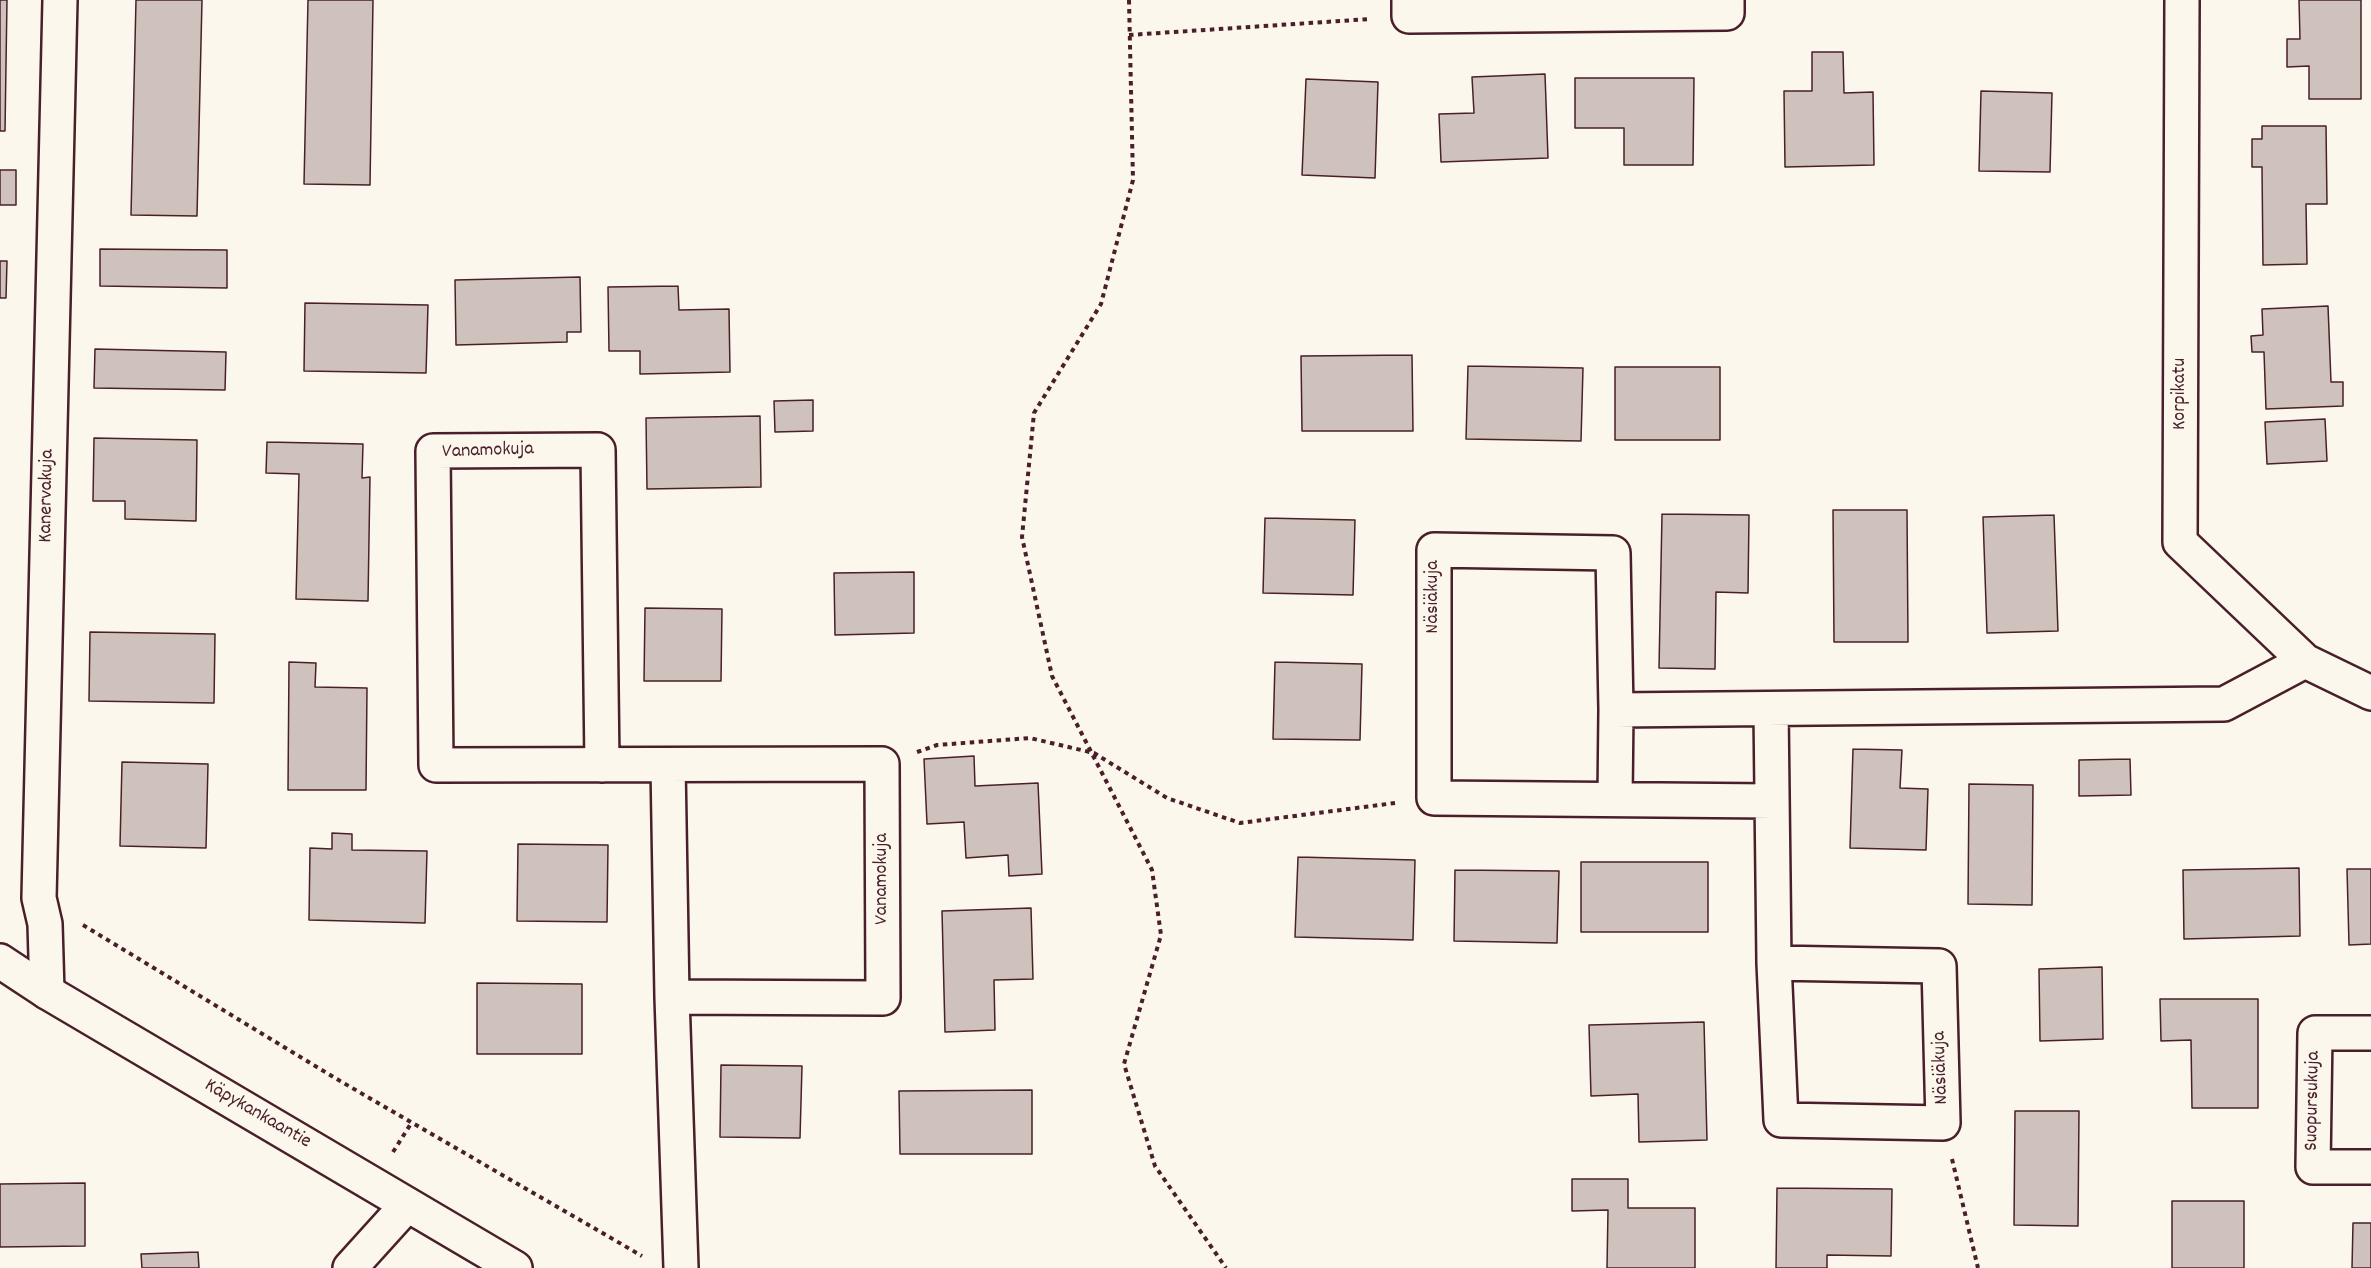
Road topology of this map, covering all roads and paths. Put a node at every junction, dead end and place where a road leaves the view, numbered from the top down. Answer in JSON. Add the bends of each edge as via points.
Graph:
{"nodes":[{"id":1,"x":60,"y":0,"type":"edge"},
{"id":2,"x":1129,"y":0,"type":"edge"},
{"id":3,"x":1728,"y":0,"type":"edge"},
{"id":4,"x":2182,"y":0,"type":"edge"},
{"id":5,"x":1409,"y":8,"type":"edge"},
{"id":6,"x":1129,"y":35,"type":"junction"},
{"id":7,"x":2305,"y":661,"type":"junction"},
{"id":8,"x":2371,"y":693,"type":"edge"},
{"id":9,"x":1771,"y":709,"type":"junction"},
{"id":10,"x":1616,"y":710,"type":"junction"},
{"id":11,"x":1094,"y":753,"type":"junction"},
{"id":12,"x":882,"y":764,"type":"junction"},
{"id":13,"x":602,"y":765,"type":"junction"},
{"id":14,"x":668,"y":765,"type":"junction"},
{"id":15,"x":1434,"y":798,"type":"junction"},
{"id":16,"x":1615,"y":799,"type":"junction"},
{"id":17,"x":1772,"y":801,"type":"junction"},
{"id":18,"x":39,"y":898,"type":"junction"},
{"id":19,"x":0,"y":961,"type":"edge"},
{"id":20,"x":1774,"y":963,"type":"junction"},
{"id":21,"x":47,"y":992,"type":"junction"},
{"id":22,"x":672,"y":997,"type":"junction"},
{"id":23,"x":2371,"y":1033,"type":"edge"},
{"id":24,"x":1943,"y":1123,"type":"junction"},
{"id":25,"x":2371,"y":1167,"type":"edge"},
{"id":26,"x":407,"y":1205,"type":"junction"},
{"id":27,"x":667,"y":1265,"type":"edge"},
{"id":28,"x":350,"y":1268,"type":"edge"},
{"id":29,"x":515,"y":1268,"type":"edge"},
{"id":30,"x":1226,"y":1268,"type":"edge"},
{"id":31,"x":1978,"y":1268,"type":"edge"}],
"edges":[{"from":1,"to":18,"type":"street","name":"Kanervakuja"},
{"from":2,"to":6,"type":"path"},
{"from":3,"to":5,"type":"street","via":[[1727,13]]},
{"from":4,"to":7,"type":"street","name":"Korpikatu","via":[[2180,542]]},
{"from":5,"to":6,"type":"path"},
{"from":6,"to":11,"type":"path","via":[[1133,180],[1101,304],[1034,412],[1022,537],[1052,676]]},
{"from":7,"to":8,"type":"street","name":"Korpikatu"},
{"from":7,"to":9,"type":"street","via":[[2224,704]]},
{"from":9,"to":10,"type":"street"},
{"from":9,"to":17,"type":"street","name":"Näsiäkuja"},
{"from":10,"to":15,"type":"street","name":"Näsiäkuja","via":[[1613,553],[1434,550]]},
{"from":10,"to":16,"type":"street","name":"Näsiäkuja"},
{"from":11,"to":12,"type":"path","via":[[1030,738],[937,745]]},
{"from":11,"to":15,"type":"path","via":[[1167,798],[1240,823]]},
{"from":11,"to":30,"type":"path","via":[[1152,870],[1161,936],[1124,1064],[1155,1166]]},
{"from":12,"to":14,"type":"street","name":"Vanamokuja"},
{"from":12,"to":22,"type":"street","name":"Vanamokuja","via":[[883,998]]},
{"from":13,"to":13,"type":"street","name":"Vanamokuja","via":[[436,765],[434,451],[598,450]]},
{"from":13,"to":14,"type":"street","name":"Vanamokuja"},
{"from":14,"to":22,"type":"street"},
{"from":15,"to":16,"type":"street"},
{"from":16,"to":17,"type":"street"},
{"from":17,"to":20,"type":"street","name":"Näsiäkuja"},
{"from":18,"to":21,"type":"street","name":"Kanervakuja","via":[[45,924]]},
{"from":18,"to":27,"type":"path","via":[[335,1078]]},
{"from":19,"to":21,"type":"street","name":"Käpykankaantie"},
{"from":20,"to":24,"type":"street","name":"Näsiäkuja","via":[[1781,1120]]},
{"from":20,"to":24,"type":"street","name":"Näsiäkuja","via":[[1939,966]]},
{"from":21,"to":26,"type":"street","name":"Käpykankaantie"},
{"from":22,"to":27,"type":"street"},
{"from":23,"to":25,"type":"street","name":"Suopursukuja","via":[[2315,1033],[2313,1167]]},
{"from":24,"to":31,"type":"path"},
{"from":26,"to":28,"type":"street"},
{"from":26,"to":29,"type":"street","name":"Käpykankaantie"}]}
